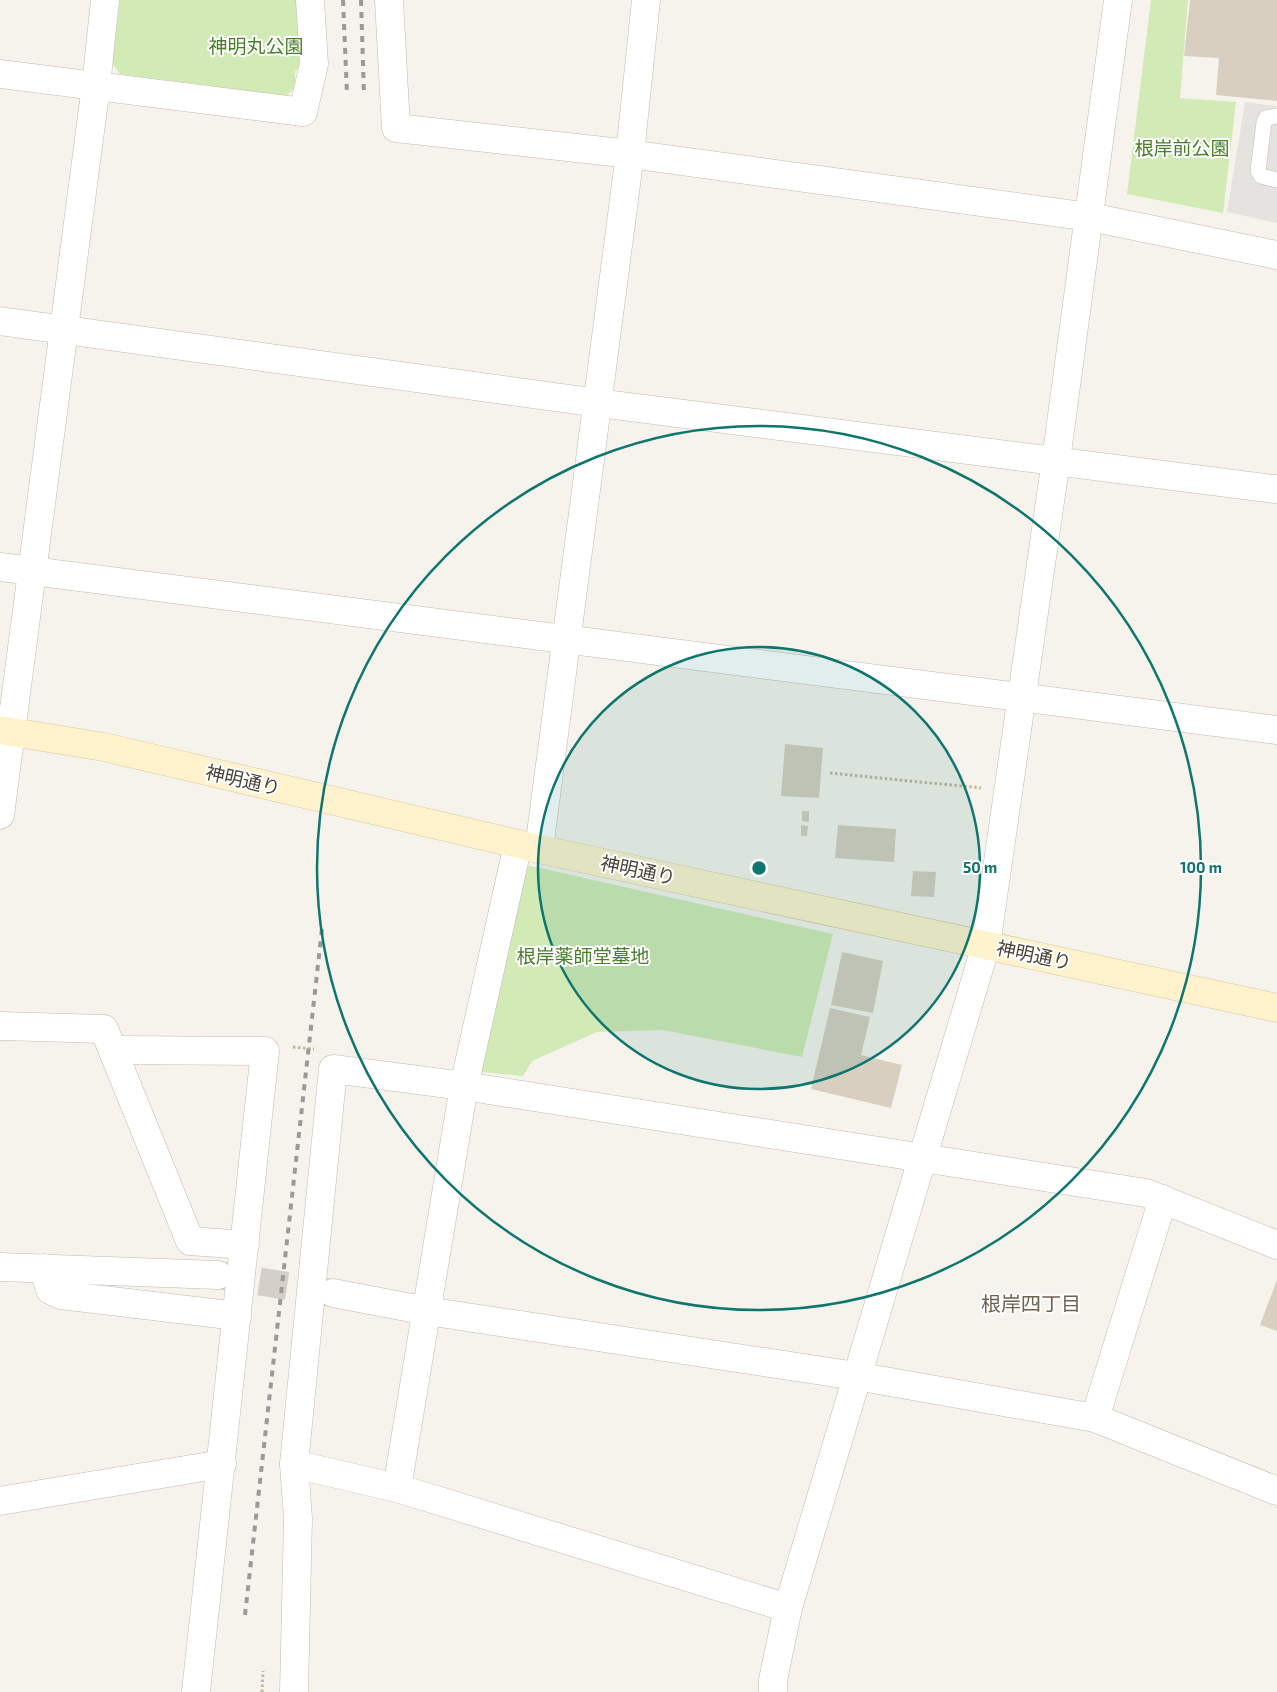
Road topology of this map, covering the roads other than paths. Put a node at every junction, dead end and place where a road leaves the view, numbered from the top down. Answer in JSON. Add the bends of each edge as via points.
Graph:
{"nodes":[{"id":1,"x":105,"y":0,"type":"edge"},
{"id":2,"x":310,"y":0,"type":"edge"},
{"id":3,"x":389,"y":0,"type":"edge"},
{"id":4,"x":646,"y":0,"type":"edge"},
{"id":5,"x":1118,"y":0,"type":"edge"},
{"id":6,"x":0,"y":74,"type":"edge"},
{"id":7,"x":96,"y":86,"type":"junction"},
{"id":8,"x":1277,"y":116,"type":"edge"},
{"id":9,"x":630,"y":154,"type":"junction"},
{"id":10,"x":1277,"y":180,"type":"edge"},
{"id":11,"x":1090,"y":217,"type":"junction"},
{"id":12,"x":1277,"y":255,"type":"edge"},
{"id":13,"x":0,"y":321,"type":"edge"},
{"id":14,"x":64,"y":329,"type":"junction"},
{"id":15,"x":598,"y":403,"type":"junction"},
{"id":16,"x":1056,"y":460,"type":"junction"},
{"id":17,"x":1274,"y":489,"type":"dead end"},
{"id":18,"x":0,"y":566,"type":"edge"},
{"id":19,"x":32,"y":571,"type":"junction"},
{"id":20,"x":567,"y":638,"type":"junction"},
{"id":21,"x":1022,"y":696,"type":"junction"},
{"id":22,"x":1277,"y":730,"type":"edge"},
{"id":23,"x":5,"y":731,"type":"edge"},
{"id":24,"x":0,"y":815,"type":"edge"},
{"id":25,"x":529,"y":847,"type":"junction"},
{"id":26,"x":986,"y":945,"type":"junction"},
{"id":27,"x":1277,"y":1008,"type":"edge"},
{"id":28,"x":0,"y":1026,"type":"edge"},
{"id":29,"x":112,"y":1050,"type":"junction"},
{"id":30,"x":464,"y":1086,"type":"junction"},
{"id":31,"x":920,"y":1159,"type":"junction"},
{"id":32,"x":1163,"y":1199,"type":"junction"},
{"id":33,"x":245,"y":1245,"type":"junction"},
{"id":34,"x":1277,"y":1245,"type":"edge"},
{"id":35,"x":0,"y":1268,"type":"edge"},
{"id":36,"x":44,"y":1268,"type":"junction"},
{"id":37,"x":218,"y":1275,"type":"tunnel mouth"},
{"id":38,"x":333,"y":1293,"type":"tunnel mouth"},
{"id":39,"x":426,"y":1311,"type":"junction"},
{"id":40,"x":237,"y":1316,"type":"junction"},
{"id":41,"x":856,"y":1376,"type":"junction"},
{"id":42,"x":1095,"y":1418,"type":"junction"},
{"id":43,"x":222,"y":1464,"type":"junction"},
{"id":44,"x":294,"y":1464,"type":"junction"},
{"id":45,"x":397,"y":1488,"type":"junction"},
{"id":46,"x":1277,"y":1491,"type":"edge"},
{"id":47,"x":0,"y":1501,"type":"edge"},
{"id":48,"x":788,"y":1608,"type":"junction"},
{"id":49,"x":196,"y":1692,"type":"edge"},
{"id":50,"x":294,"y":1692,"type":"edge"},
{"id":51,"x":773,"y":1692,"type":"edge"}],
"edges":[{"from":1,"to":7,"type":"street"},
{"from":2,"to":7,"type":"street","via":[[314,64],[303,112]]},
{"from":3,"to":9,"type":"street","via":[[396,128]]},
{"from":4,"to":9,"type":"street"},
{"from":5,"to":11,"type":"street"},
{"from":6,"to":7,"type":"street"},
{"from":7,"to":14,"type":"street"},
{"from":8,"to":10,"type":"lane","via":[[1266,118],[1264,122],[1258,170],[1260,176]]},
{"from":9,"to":11,"type":"street"},
{"from":9,"to":15,"type":"street"},
{"from":11,"to":12,"type":"street"},
{"from":11,"to":16,"type":"street"},
{"from":13,"to":14,"type":"street"},
{"from":14,"to":15,"type":"street"},
{"from":14,"to":19,"type":"street"},
{"from":15,"to":16,"type":"street"},
{"from":15,"to":20,"type":"street"},
{"from":16,"to":17,"type":"street"},
{"from":16,"to":21,"type":"street"},
{"from":18,"to":19,"type":"street"},
{"from":19,"to":20,"type":"street"},
{"from":19,"to":23,"type":"street"},
{"from":20,"to":21,"type":"street"},
{"from":20,"to":25,"type":"street"},
{"from":21,"to":22,"type":"street"},
{"from":21,"to":26,"type":"street"},
{"from":23,"to":24,"type":"street"},
{"from":23,"to":25,"type":"street","name":"神明通り","via":[[104,747]]},
{"from":25,"to":26,"type":"street","name":"神明通り"},
{"from":25,"to":30,"type":"street"},
{"from":26,"to":27,"type":"street","name":"神明通り"},
{"from":26,"to":31,"type":"street"},
{"from":28,"to":29,"type":"street","via":[[104,1029]]},
{"from":29,"to":33,"type":"street","via":[[190,1241]]},
{"from":29,"to":33,"type":"street","via":[[265,1051]]},
{"from":30,"to":31,"type":"street"},
{"from":30,"to":39,"type":"street"},
{"from":30,"to":44,"type":"street","via":[[333,1069]]},
{"from":31,"to":32,"type":"street","via":[[1146,1193]]},
{"from":31,"to":41,"type":"street"},
{"from":32,"to":34,"type":"street"},
{"from":32,"to":42,"type":"street"},
{"from":33,"to":40,"type":"street"},
{"from":35,"to":36,"type":"street"},
{"from":36,"to":37,"type":"street"},
{"from":36,"to":40,"type":"street","via":[[50,1290],[61,1295]]},
{"from":38,"to":39,"type":"street"},
{"from":39,"to":41,"type":"street"},
{"from":39,"to":45,"type":"street"},
{"from":40,"to":43,"type":"street"},
{"from":41,"to":42,"type":"street"},
{"from":41,"to":48,"type":"street"},
{"from":42,"to":46,"type":"street"},
{"from":43,"to":47,"type":"street"},
{"from":43,"to":49,"type":"street"},
{"from":44,"to":45,"type":"street"},
{"from":44,"to":50,"type":"street","via":[[298,1519]]},
{"from":45,"to":48,"type":"street"},
{"from":48,"to":51,"type":"street"}]}
